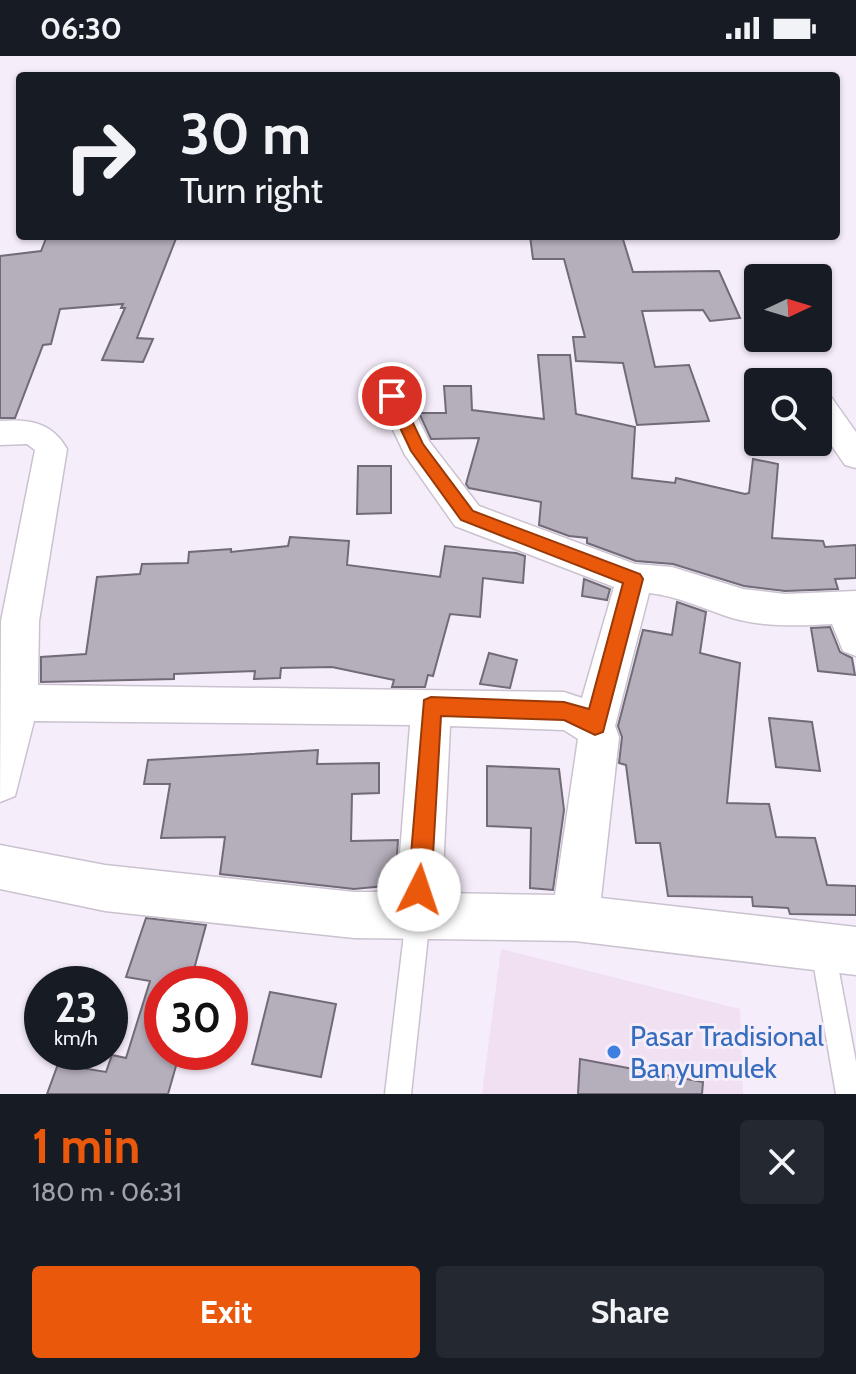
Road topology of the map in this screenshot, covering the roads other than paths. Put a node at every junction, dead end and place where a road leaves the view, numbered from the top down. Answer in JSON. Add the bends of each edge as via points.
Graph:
{"nodes":[{"id":1,"x":392,"y":396,"type":"dead end"},
{"id":2,"x":832,"y":422,"type":"edge"},
{"id":3,"x":0,"y":433,"type":"edge"},
{"id":4,"x":856,"y":456,"type":"edge"},
{"id":5,"x":634,"y":579,"type":"junction"},
{"id":6,"x":852,"y":618,"type":"edge"},
{"id":7,"x":10,"y":624,"type":"edge"},
{"id":8,"x":18,"y":703,"type":"junction"},
{"id":9,"x":431,"y":707,"type":"junction"},
{"id":10,"x":595,"y":725,"type":"junction"},
{"id":11,"x":0,"y":781,"type":"edge"},
{"id":12,"x":0,"y":867,"type":"edge"},
{"id":13,"x":418,"y":917,"type":"junction"},
{"id":14,"x":575,"y":918,"type":"junction"},
{"id":15,"x":839,"y":949,"type":"edge"},
{"id":16,"x":398,"y":1094,"type":"edge"},
{"id":17,"x":849,"y":1094,"type":"edge"}],
"edges":[{"from":1,"to":5,"type":"street","via":[[416,447],[467,516]]},
{"from":2,"to":4,"type":"street"},
{"from":3,"to":7,"type":"street","via":[[36,433],[51,449]]},
{"from":5,"to":6,"type":"street","via":[[659,580],[741,604]]},
{"from":5,"to":10,"type":"street"},
{"from":7,"to":8,"type":"street"},
{"from":8,"to":9,"type":"street"},
{"from":8,"to":11,"type":"street"},
{"from":9,"to":10,"type":"street","via":[[564,711]]},
{"from":9,"to":13,"type":"street"},
{"from":10,"to":14,"type":"street","via":[[599,737]]},
{"from":12,"to":13,"type":"street","via":[[105,888]]},
{"from":13,"to":14,"type":"street"},
{"from":13,"to":16,"type":"lane"},
{"from":14,"to":15,"type":"street"},
{"from":15,"to":17,"type":"lane"}]}
